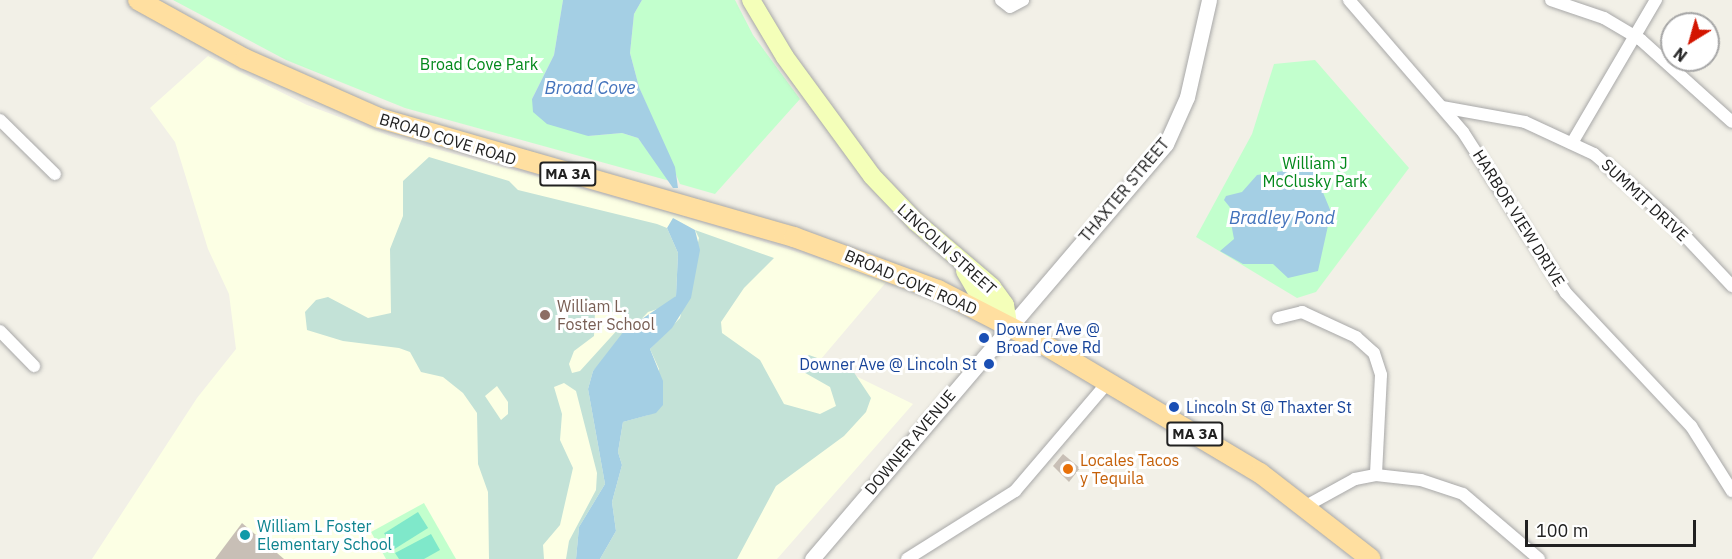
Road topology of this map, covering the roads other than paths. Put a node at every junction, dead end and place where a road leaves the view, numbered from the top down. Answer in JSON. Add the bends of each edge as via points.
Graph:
{"nodes":[{"id":1,"x":138,"y":0,"type":"edge"},
{"id":2,"x":752,"y":0,"type":"edge"},
{"id":3,"x":1001,"y":0,"type":"edge"},
{"id":4,"x":1023,"y":0,"type":"edge"},
{"id":5,"x":1209,"y":0,"type":"edge"},
{"id":6,"x":1551,"y":0,"type":"edge"},
{"id":7,"x":1656,"y":0,"type":"edge"},
{"id":8,"x":1356,"y":1,"type":"edge"},
{"id":9,"x":1634,"y":36,"type":"junction"},
{"id":10,"x":1442,"y":107,"type":"junction"},
{"id":11,"x":0,"y":120,"type":"edge"},
{"id":12,"x":1732,"y":122,"type":"edge"},
{"id":13,"x":1572,"y":142,"type":"junction"},
{"id":14,"x":55,"y":174,"type":"dead end"},
{"id":15,"x":1732,"y":286,"type":"edge"},
{"id":16,"x":1278,"y":318,"type":"dead end"},
{"id":17,"x":1008,"y":325,"type":"junction"},
{"id":18,"x":0,"y":331,"type":"edge"},
{"id":19,"x":34,"y":366,"type":"dead end"},
{"id":20,"x":1108,"y":382,"type":"junction"},
{"id":21,"x":1376,"y":475,"type":"junction"},
{"id":22,"x":1732,"y":491,"type":"edge"},
{"id":23,"x":1306,"y":506,"type":"junction"},
{"id":24,"x":812,"y":559,"type":"edge"},
{"id":25,"x":906,"y":559,"type":"edge"},
{"id":26,"x":1371,"y":559,"type":"edge"},
{"id":27,"x":1539,"y":559,"type":"edge"}],
"edges":[{"from":1,"to":17,"type":"main road","name":"BROAD COVE ROAD","number":"MA 3A","via":[[245,59],[379,118],[849,254]]},
{"from":2,"to":17,"type":"main road","name":"LINCOLN STREET","via":[[786,57],[872,176],[992,287],[1005,305]]},
{"from":3,"to":4,"type":"street","via":[[1016,7]]},
{"from":5,"to":17,"type":"street","name":"THAXTER STREET","via":[[1187,97],[1174,130]]},
{"from":6,"to":9,"type":"street","via":[[1604,18]]},
{"from":7,"to":9,"type":"street"},
{"from":8,"to":10,"type":"street","name":"HARBOR VIEW DRIVE"},
{"from":9,"to":12,"type":"street","via":[[1666,58]]},
{"from":9,"to":13,"type":"street"},
{"from":10,"to":13,"type":"street","name":"SUMMIT DRIVE","via":[[1525,122]]},
{"from":10,"to":22,"type":"street","name":"HARBOR VIEW DRIVE","via":[[1483,157],[1566,293],[1676,408]]},
{"from":11,"to":14,"type":"street"},
{"from":13,"to":15,"type":"street","name":"SUMMIT DRIVE","via":[[1594,154],[1639,191]]},
{"from":16,"to":21,"type":"street","via":[[1302,312],[1356,337],[1374,353],[1381,375]]},
{"from":17,"to":20,"type":"main road","number":"MA 3A"},
{"from":17,"to":24,"type":"street","name":"DOWNER AVENUE"},
{"from":18,"to":19,"type":"street"},
{"from":20,"to":23,"type":"main road","number":"MA 3A"},
{"from":20,"to":25,"type":"street","via":[[1015,491]]},
{"from":21,"to":23,"type":"street","via":[[1337,485]]},
{"from":21,"to":27,"type":"street","via":[[1421,480],[1463,494]]},
{"from":23,"to":26,"type":"main road","number":"MA 3A"}]}
